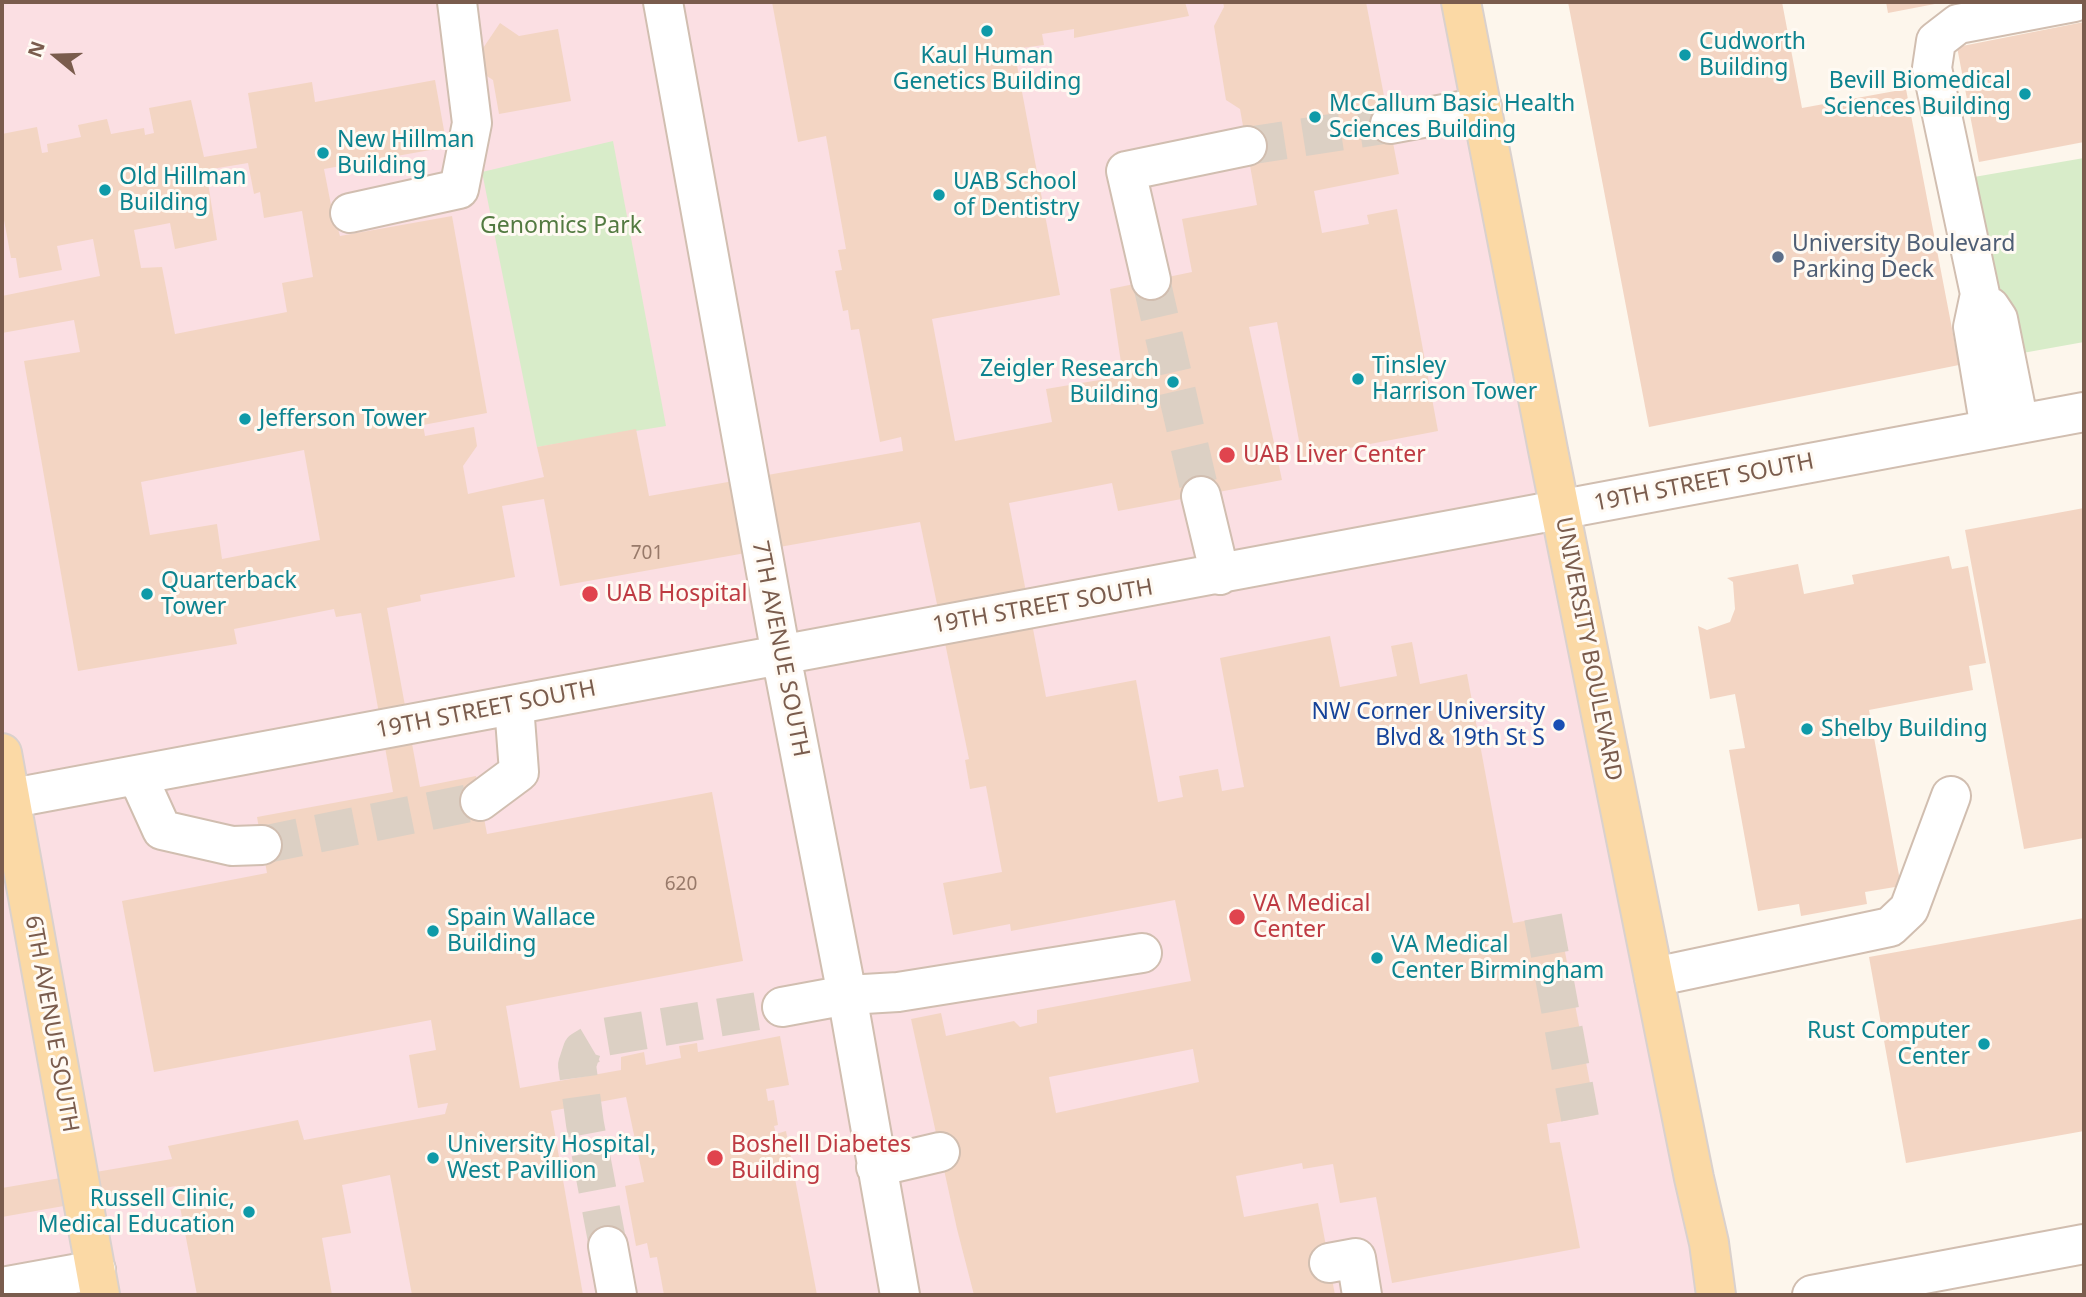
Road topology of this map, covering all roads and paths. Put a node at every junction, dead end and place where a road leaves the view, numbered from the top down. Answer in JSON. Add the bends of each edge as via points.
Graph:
{"nodes":[{"id":1,"x":457,"y":2,"type":"edge"},
{"id":2,"x":663,"y":2,"type":"edge"},
{"id":3,"x":1461,"y":2,"type":"edge"},
{"id":4,"x":2074,"y":2,"type":"edge"},
{"id":5,"x":1482,"y":107,"type":"junction"},
{"id":6,"x":1390,"y":124,"type":"tunnel mouth"},
{"id":7,"x":1247,"y":146,"type":"tunnel mouth"},
{"id":8,"x":351,"y":213,"type":"dead end"},
{"id":9,"x":1151,"y":280,"type":"tunnel mouth"},
{"id":10,"x":2084,"y":412,"type":"edge"},
{"id":11,"x":2005,"y":427,"type":"junction"},
{"id":12,"x":1201,"y":496,"type":"tunnel mouth"},
{"id":13,"x":1560,"y":510,"type":"junction"},
{"id":14,"x":1220,"y":575,"type":"junction"},
{"id":15,"x":780,"y":655,"type":"junction"},
{"id":16,"x":514,"y":705,"type":"junction"},
{"id":17,"x":2,"y":753,"type":"edge"},
{"id":18,"x":137,"y":775,"type":"junction"},
{"id":19,"x":1951,"y":796,"type":"dead end"},
{"id":20,"x":6,"y":800,"type":"edge"},
{"id":21,"x":481,"y":801,"type":"tunnel mouth"},
{"id":22,"x":262,"y":845,"type":"tunnel mouth"},
{"id":23,"x":1142,"y":953,"type":"dead end"},
{"id":24,"x":1654,"y":977,"type":"junction"},
{"id":25,"x":846,"y":995,"type":"junction"},
{"id":26,"x":782,"y":1007,"type":"tunnel mouth"},
{"id":27,"x":940,"y":1152,"type":"dead end"},
{"id":28,"x":876,"y":1167,"type":"junction"},
{"id":29,"x":2084,"y":1244,"type":"edge"},
{"id":30,"x":608,"y":1246,"type":"tunnel mouth"},
{"id":31,"x":1329,"y":1263,"type":"dead end"},
{"id":32,"x":98,"y":1282,"type":"edge"},
{"id":33,"x":2,"y":1287,"type":"edge"},
{"id":34,"x":617,"y":1295,"type":"edge"},
{"id":35,"x":900,"y":1295,"type":"edge"},
{"id":36,"x":1362,"y":1295,"type":"edge"},
{"id":37,"x":1716,"y":1295,"type":"edge"},
{"id":38,"x":1812,"y":1295,"type":"edge"}],
"edges":[{"from":1,"to":8,"type":"street","via":[[472,123],[459,189]]},
{"from":2,"to":15,"type":"street","name":"7TH AVENUE SOUTH"},
{"from":3,"to":5,"type":"main road","name":"UNIVERSITY BOULEVARD"},
{"from":4,"to":11,"type":"street","via":[[1958,24],[1936,41],[1932,68],[1980,294],[1973,327]]},
{"from":5,"to":6,"type":"street"},
{"from":5,"to":13,"type":"main road","name":"UNIVERSITY BOULEVARD"},
{"from":7,"to":9,"type":"street","via":[[1126,171]]},
{"from":10,"to":11,"type":"street","name":"19TH STREET SOUTH"},
{"from":11,"to":13,"type":"street","name":"19TH STREET SOUTH"},
{"from":12,"to":14,"type":"street"},
{"from":13,"to":14,"type":"street","name":"19TH STREET SOUTH"},
{"from":13,"to":24,"type":"main road","name":"UNIVERSITY BOULEVARD"},
{"from":14,"to":15,"type":"street","name":"19TH STREET SOUTH"},
{"from":15,"to":16,"type":"street","name":"19TH STREET SOUTH"},
{"from":15,"to":25,"type":"street","name":"7TH AVENUE SOUTH"},
{"from":16,"to":18,"type":"street","name":"19TH STREET SOUTH"},
{"from":16,"to":21,"type":"street","via":[[519,772]]},
{"from":17,"to":20,"type":"main road","name":"6TH AVENUE SOUTH"},
{"from":18,"to":20,"type":"street","name":"19TH STREET SOUTH"},
{"from":18,"to":22,"type":"street","via":[[162,830],[232,846]]},
{"from":19,"to":24,"type":"street","via":[[1909,909],[1890,927]]},
{"from":20,"to":32,"type":"main road","name":"6TH AVENUE SOUTH"},
{"from":23,"to":25,"type":"street","via":[[898,992]]},
{"from":24,"to":37,"type":"main road","name":"UNIVERSITY BOULEVARD"},
{"from":25,"to":26,"type":"street"},
{"from":25,"to":28,"type":"street","name":"7TH AVENUE SOUTH"},
{"from":27,"to":28,"type":"street"},
{"from":28,"to":35,"type":"street","name":"7TH AVENUE SOUTH"},
{"from":29,"to":38,"type":"street"},
{"from":30,"to":34,"type":"street"},
{"from":31,"to":36,"type":"street","via":[[1356,1258]]},
{"from":32,"to":33,"type":"street"}]}
